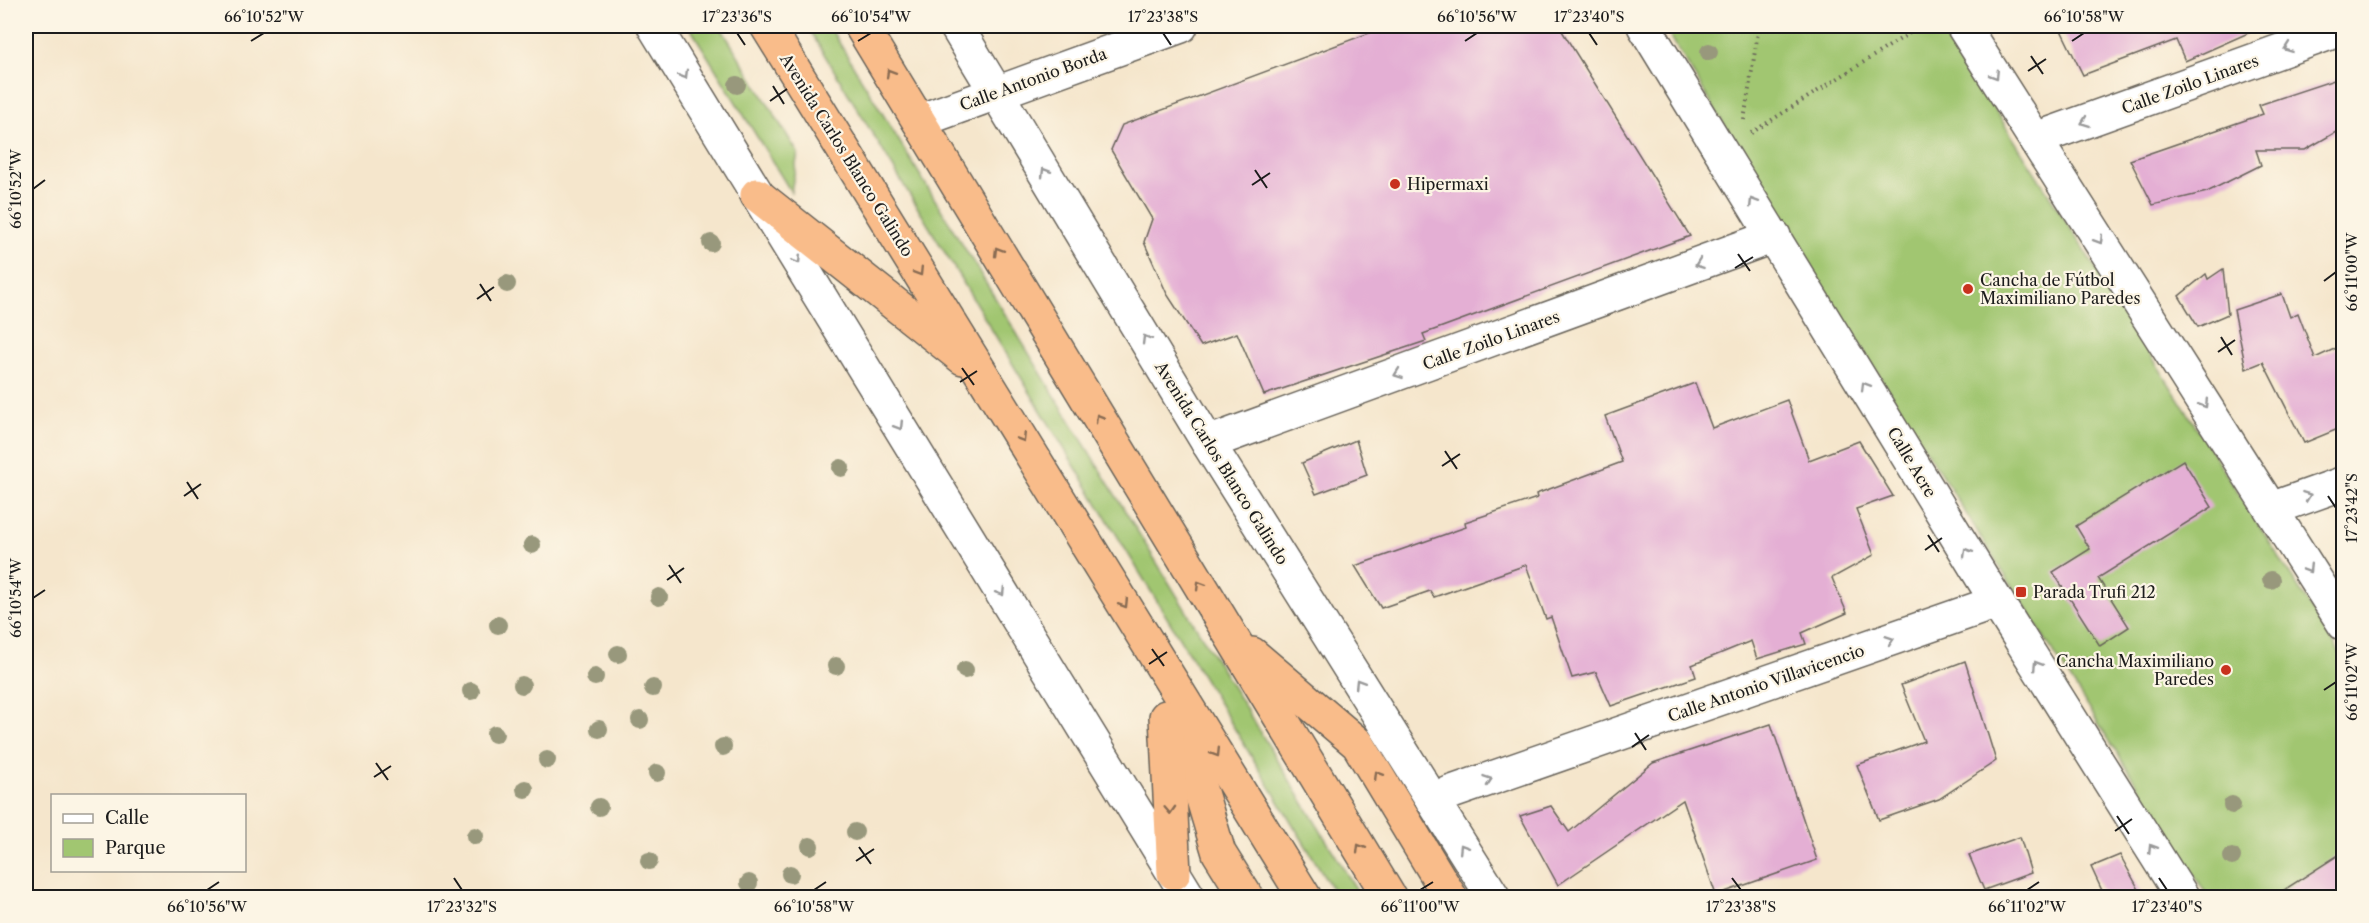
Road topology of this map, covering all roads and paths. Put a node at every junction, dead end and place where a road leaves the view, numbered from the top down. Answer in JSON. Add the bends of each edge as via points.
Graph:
{"nodes":[{"id":1,"x":654,"y":26,"type":"edge"},
{"id":2,"x":767,"y":26,"type":"edge"},
{"id":3,"x":861,"y":26,"type":"edge"},
{"id":4,"x":956,"y":26,"type":"edge"},
{"id":5,"x":1180,"y":26,"type":"edge"},
{"id":6,"x":1644,"y":26,"type":"edge"},
{"id":7,"x":1760,"y":26,"type":"edge"},
{"id":8,"x":1921,"y":26,"type":"edge"},
{"id":9,"x":1964,"y":26,"type":"edge"},
{"id":10,"x":2343,"y":28,"type":"edge"},
{"id":11,"x":997,"y":92,"type":"junction"},
{"id":12,"x":919,"y":121,"type":"junction"},
{"id":13,"x":1742,"y":131,"type":"dead end"},
{"id":14,"x":1742,"y":139,"type":"dead end"},
{"id":15,"x":2036,"y":140,"type":"junction"},
{"id":16,"x":757,"y":195,"type":"junction"},
{"id":17,"x":1774,"y":236,"type":"junction"},
{"id":18,"x":981,"y":372,"type":"junction"},
{"id":19,"x":1208,"y":443,"type":"junction"},
{"id":20,"x":2343,"y":483,"type":"edge"},
{"id":21,"x":2271,"y":509,"type":"junction"},
{"id":22,"x":1997,"y":602,"type":"junction"},
{"id":23,"x":2343,"y":624,"type":"edge"},
{"id":24,"x":1230,"y":635,"type":"junction"},
{"id":25,"x":1163,"y":667,"type":"junction"},
{"id":26,"x":1433,"y":801,"type":"junction"},
{"id":27,"x":1181,"y":885,"type":"edge"},
{"id":28,"x":1247,"y":897,"type":"edge"},
{"id":29,"x":1305,"y":897,"type":"edge"},
{"id":30,"x":1390,"y":897,"type":"edge"},
{"id":31,"x":1451,"y":897,"type":"edge"},
{"id":32,"x":1494,"y":897,"type":"edge"},
{"id":33,"x":2183,"y":897,"type":"edge"}],
"edges":[{"from":1,"to":16,"type":"street","one_way":true},
{"from":2,"to":18,"type":"highway","name":"Avenida Carlos Blanco Galindo","one_way":true},
{"from":12,"to":3,"type":"highway","one_way":true},
{"from":4,"to":11,"type":"street","name":"Avenida Carlos Blanco Galindo"},
{"from":5,"to":11,"type":"street","name":"Calle Antonio Borda"},
{"from":17,"to":6,"type":"street","name":"Calle Acre","one_way":true},
{"from":7,"to":13,"type":"path"},
{"from":8,"to":14,"type":"path"},
{"from":9,"to":15,"type":"street","one_way":true},
{"from":10,"to":15,"type":"street","name":"Calle Zoilo Linares","one_way":true},
{"from":11,"to":12,"type":"street","name":"Calle Antonio Borda"},
{"from":19,"to":11,"type":"street","name":"Avenida Carlos Blanco Galindo","one_way":true},
{"from":24,"to":12,"type":"highway","one_way":true},
{"from":15,"to":21,"type":"street","one_way":true},
{"from":16,"to":18,"type":"highway"},
{"from":16,"to":27,"type":"street","one_way":true},
{"from":17,"to":19,"type":"street","name":"Calle Zoilo Linares","one_way":true},
{"from":22,"to":17,"type":"street","name":"Calle Acre","one_way":true},
{"from":18,"to":25,"type":"highway","name":"Avenida Carlos Blanco Galindo","one_way":true},
{"from":26,"to":19,"type":"street","name":"Avenida Carlos Blanco Galindo","one_way":true},
{"from":21,"to":20,"type":"street","one_way":true},
{"from":21,"to":23,"type":"street","one_way":true},
{"from":26,"to":22,"type":"street","name":"Calle Antonio Villavicencio","one_way":true},
{"from":33,"to":22,"type":"street","name":"Calle Acre","one_way":true},
{"from":30,"to":24,"type":"highway","one_way":true},
{"from":31,"to":24,"type":"highway","one_way":true,"via":[[1358,744]]},
{"from":25,"to":27,"type":"highway","one_way":true},
{"from":25,"to":28,"type":"highway","via":[[1220,853]]},
{"from":25,"to":29,"type":"highway","name":"Avenida Carlos Blanco Galindo","one_way":true},
{"from":32,"to":26,"type":"street","name":"Avenida Carlos Blanco Galindo","one_way":true}]}
